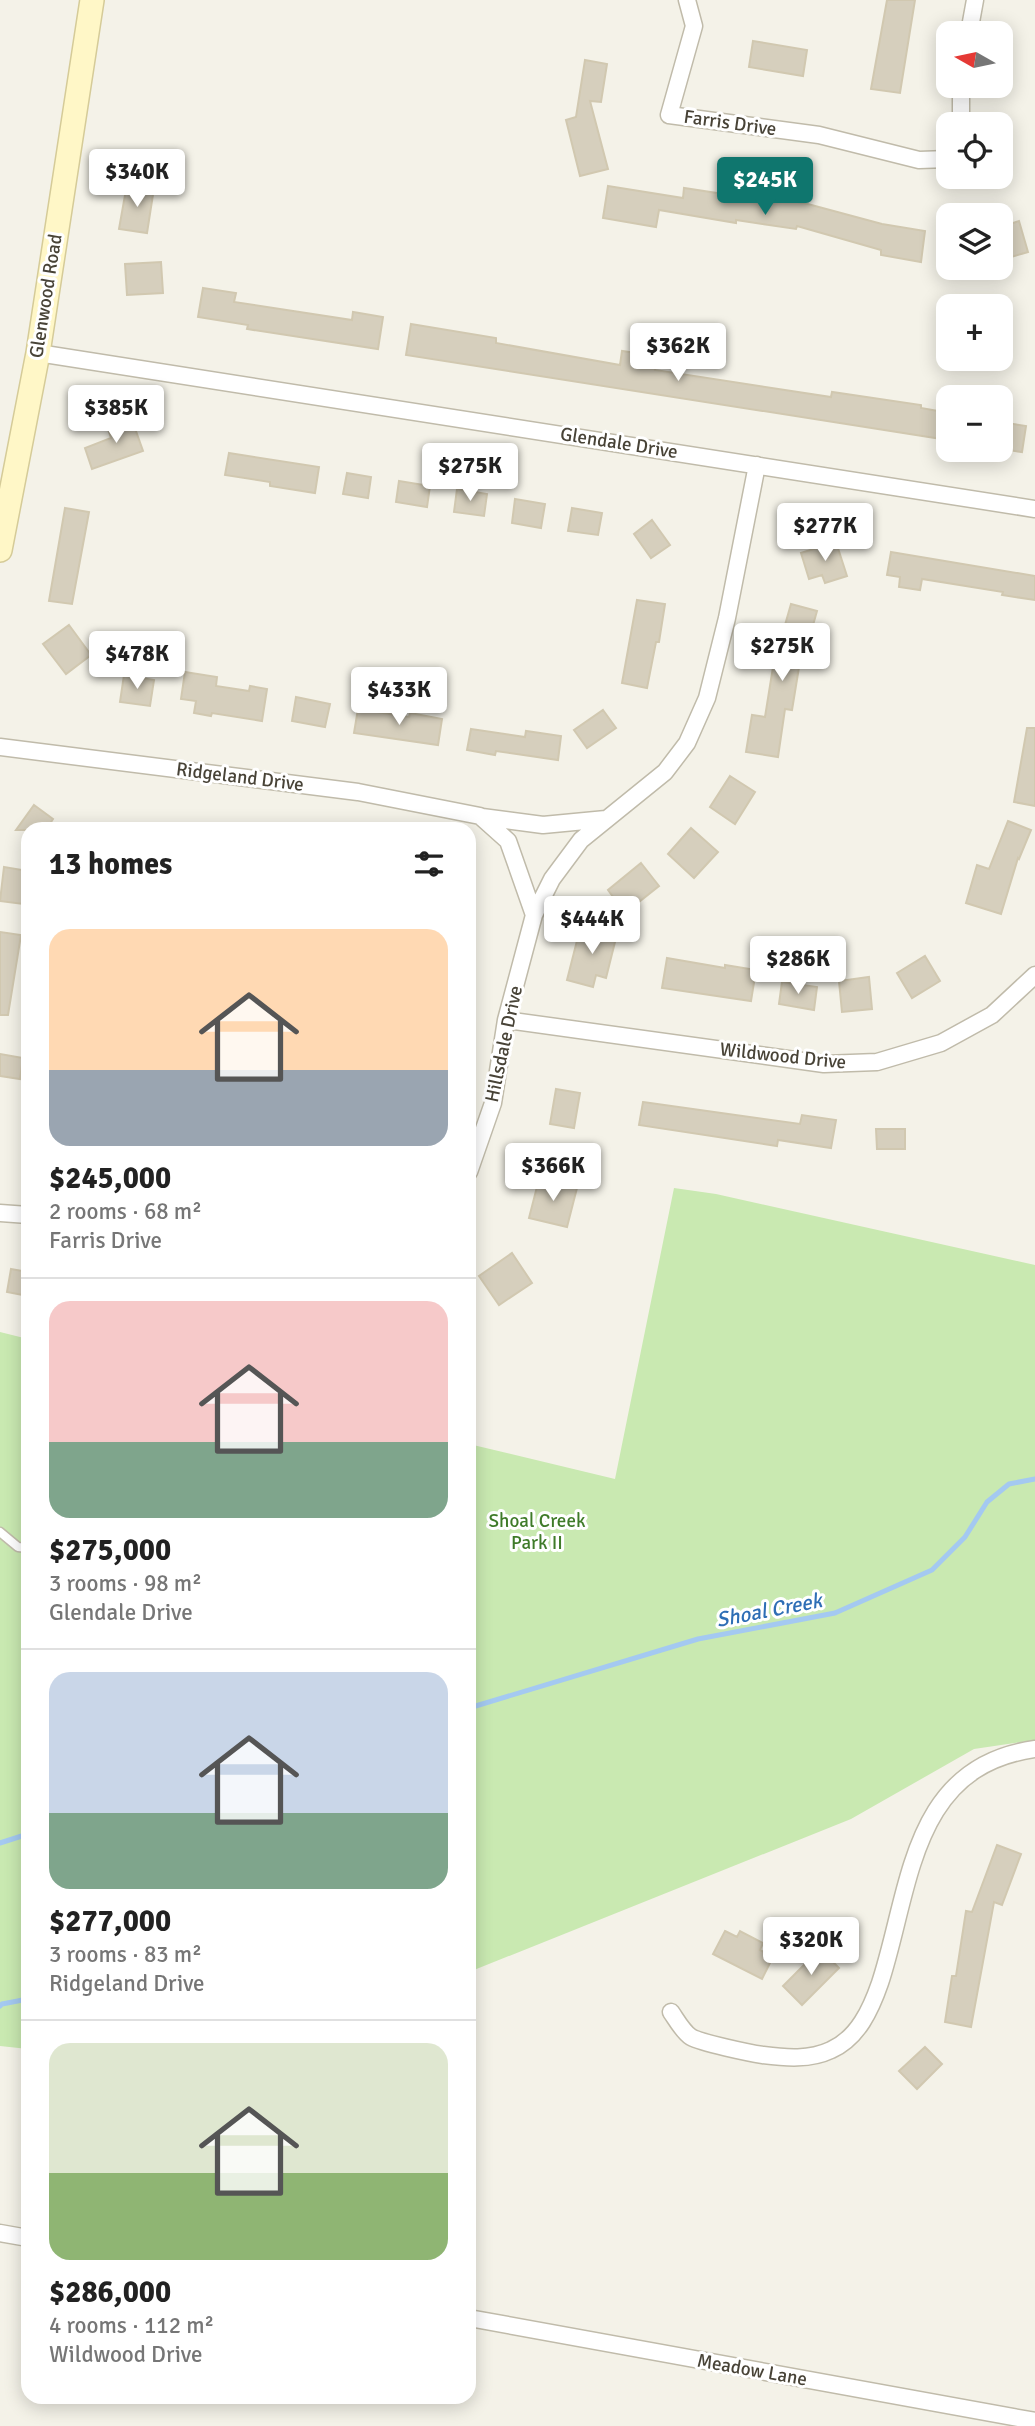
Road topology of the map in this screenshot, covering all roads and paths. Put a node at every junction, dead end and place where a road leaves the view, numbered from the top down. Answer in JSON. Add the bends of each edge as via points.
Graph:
{"nodes":[{"id":1,"x":92,"y":0,"type":"edge"},
{"id":2,"x":687,"y":0,"type":"edge"},
{"id":3,"x":975,"y":0,"type":"edge"},
{"id":4,"x":971,"y":21,"type":"edge"},
{"id":5,"x":936,"y":159,"type":"edge"},
{"id":6,"x":38,"y":353,"type":"junction"},
{"id":7,"x":757,"y":465,"type":"junction"},
{"id":8,"x":1035,"y":509,"type":"edge"},
{"id":9,"x":0,"y":546,"type":"edge"},
{"id":10,"x":0,"y":747,"type":"edge"},
{"id":11,"x":480,"y":816,"type":"junction"},
{"id":12,"x":607,"y":819,"type":"junction"},
{"id":13,"x":534,"y":915,"type":"junction"},
{"id":14,"x":1035,"y":975,"type":"edge"},
{"id":15,"x":506,"y":1020,"type":"junction"},
{"id":16,"x":476,"y":1152,"type":"edge"},
{"id":17,"x":0,"y":1213,"type":"edge"},
{"id":18,"x":21,"y":1214,"type":"edge"},
{"id":19,"x":0,"y":1532,"type":"edge"},
{"id":20,"x":21,"y":1547,"type":"edge"},
{"id":21,"x":1035,"y":1749,"type":"edge"},
{"id":22,"x":671,"y":2012,"type":"dead end"},
{"id":23,"x":0,"y":2233,"type":"edge"},
{"id":24,"x":21,"y":2237,"type":"edge"},
{"id":25,"x":476,"y":2319,"type":"edge"},
{"id":26,"x":1035,"y":2421,"type":"edge"}],
"edges":[{"from":1,"to":6,"type":"main road","name":"Glenwood Road"},
{"from":2,"to":5,"type":"street","name":"Farris Drive","via":[[694,26],[669,115],[818,135],[919,160]]},
{"from":3,"to":4,"type":"street"},
{"from":6,"to":7,"type":"street","name":"Glendale Drive"},
{"from":6,"to":9,"type":"main road","name":"Glenwood Road"},
{"from":7,"to":8,"type":"street","name":"Glendale Drive"},
{"from":7,"to":12,"type":"street","via":[[707,698],[687,743],[666,772]]},
{"from":10,"to":11,"type":"street","name":"Ridgeland Drive","via":[[358,792]]},
{"from":11,"to":12,"type":"street","name":"Ridgeland Drive","via":[[544,825]]},
{"from":11,"to":13,"type":"street","via":[[508,841]]},
{"from":12,"to":13,"type":"street","via":[[581,840],[552,879]]},
{"from":13,"to":15,"type":"street","name":"Hillsdale Drive"},
{"from":14,"to":15,"type":"street","name":"Wildwood Drive","via":[[992,1015],[941,1043],[877,1062],[824,1064]]},
{"from":15,"to":16,"type":"street","name":"Hillsdale Drive","via":[[493,1102]]},
{"from":17,"to":18,"type":"street"},
{"from":19,"to":20,"type":"lane"},
{"from":21,"to":22,"type":"street","via":[[980,1768],[957,1782],[940,1804],[906,1877],[870,2011],[854,2033],[833,2050],[806,2057],[752,2054],[690,2036]]},
{"from":23,"to":24,"type":"street"},
{"from":25,"to":26,"type":"street","name":"Meadow Lane"}]}
